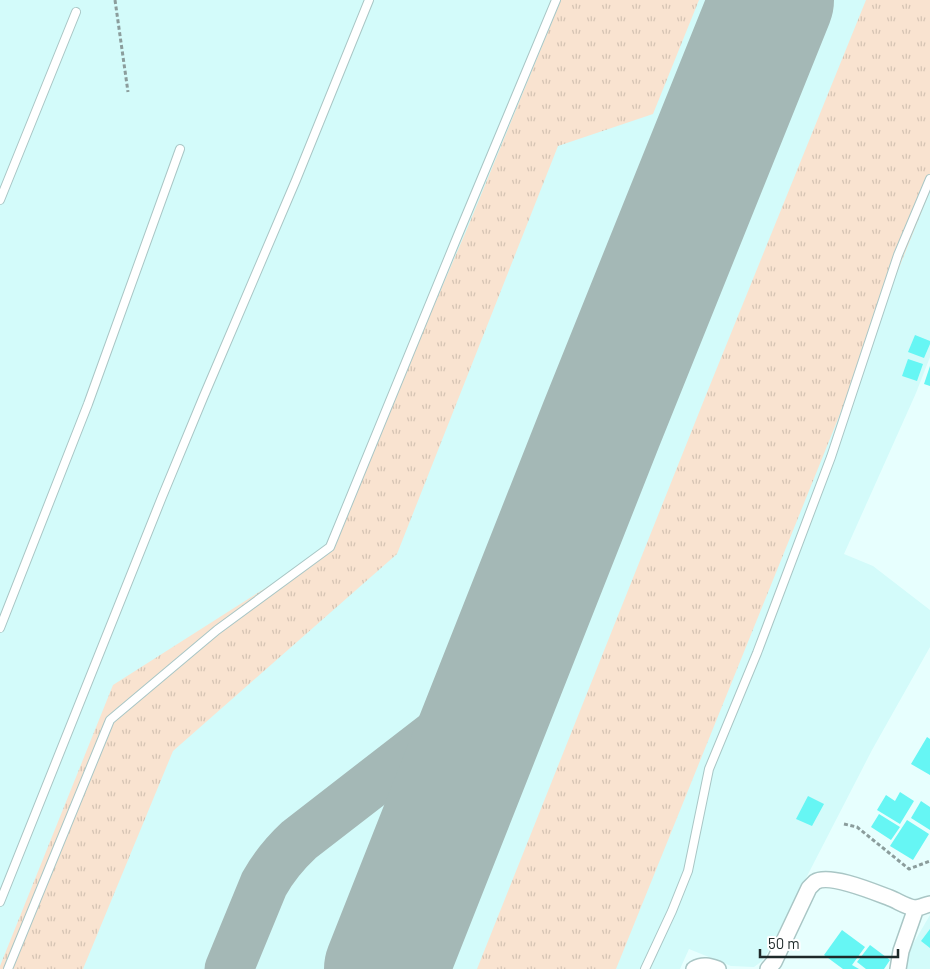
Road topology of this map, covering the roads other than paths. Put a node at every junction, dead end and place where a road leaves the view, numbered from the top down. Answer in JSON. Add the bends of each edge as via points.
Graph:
{"nodes":[{"id":1,"x":369,"y":0,"type":"edge"},
{"id":2,"x":556,"y":0,"type":"edge"},
{"id":3,"x":76,"y":12,"type":"dead end"},
{"id":4,"x":180,"y":149,"type":"dead end"},
{"id":5,"x":930,"y":179,"type":"edge"},
{"id":6,"x":0,"y":200,"type":"edge"},
{"id":7,"x":0,"y":628,"type":"edge"},
{"id":8,"x":0,"y":902,"type":"edge"},
{"id":9,"x":923,"y":906,"type":"edge"},
{"id":10,"x":8,"y":969,"type":"edge"},
{"id":11,"x":645,"y":969,"type":"edge"},
{"id":12,"x":694,"y":969,"type":"edge"},
{"id":13,"x":718,"y":969,"type":"edge"},
{"id":14,"x":768,"y":969,"type":"edge"},
{"id":15,"x":898,"y":969,"type":"edge"}],
"edges":[{"from":1,"to":8,"type":"lane","via":[[158,506]]},
{"from":2,"to":10,"type":"lane","via":[[330,547],[217,630],[110,720]]},
{"from":3,"to":6,"type":"lane"},
{"from":4,"to":7,"type":"lane","via":[[88,404]]},
{"from":5,"to":11,"type":"lane","via":[[898,255],[831,457],[709,769],[688,871]]},
{"from":9,"to":14,"type":"street","via":[[906,906],[834,880],[815,882]]},
{"from":9,"to":15,"type":"street","via":[[901,951]]},
{"from":12,"to":13,"type":"street","via":[[699,966]]}]}
